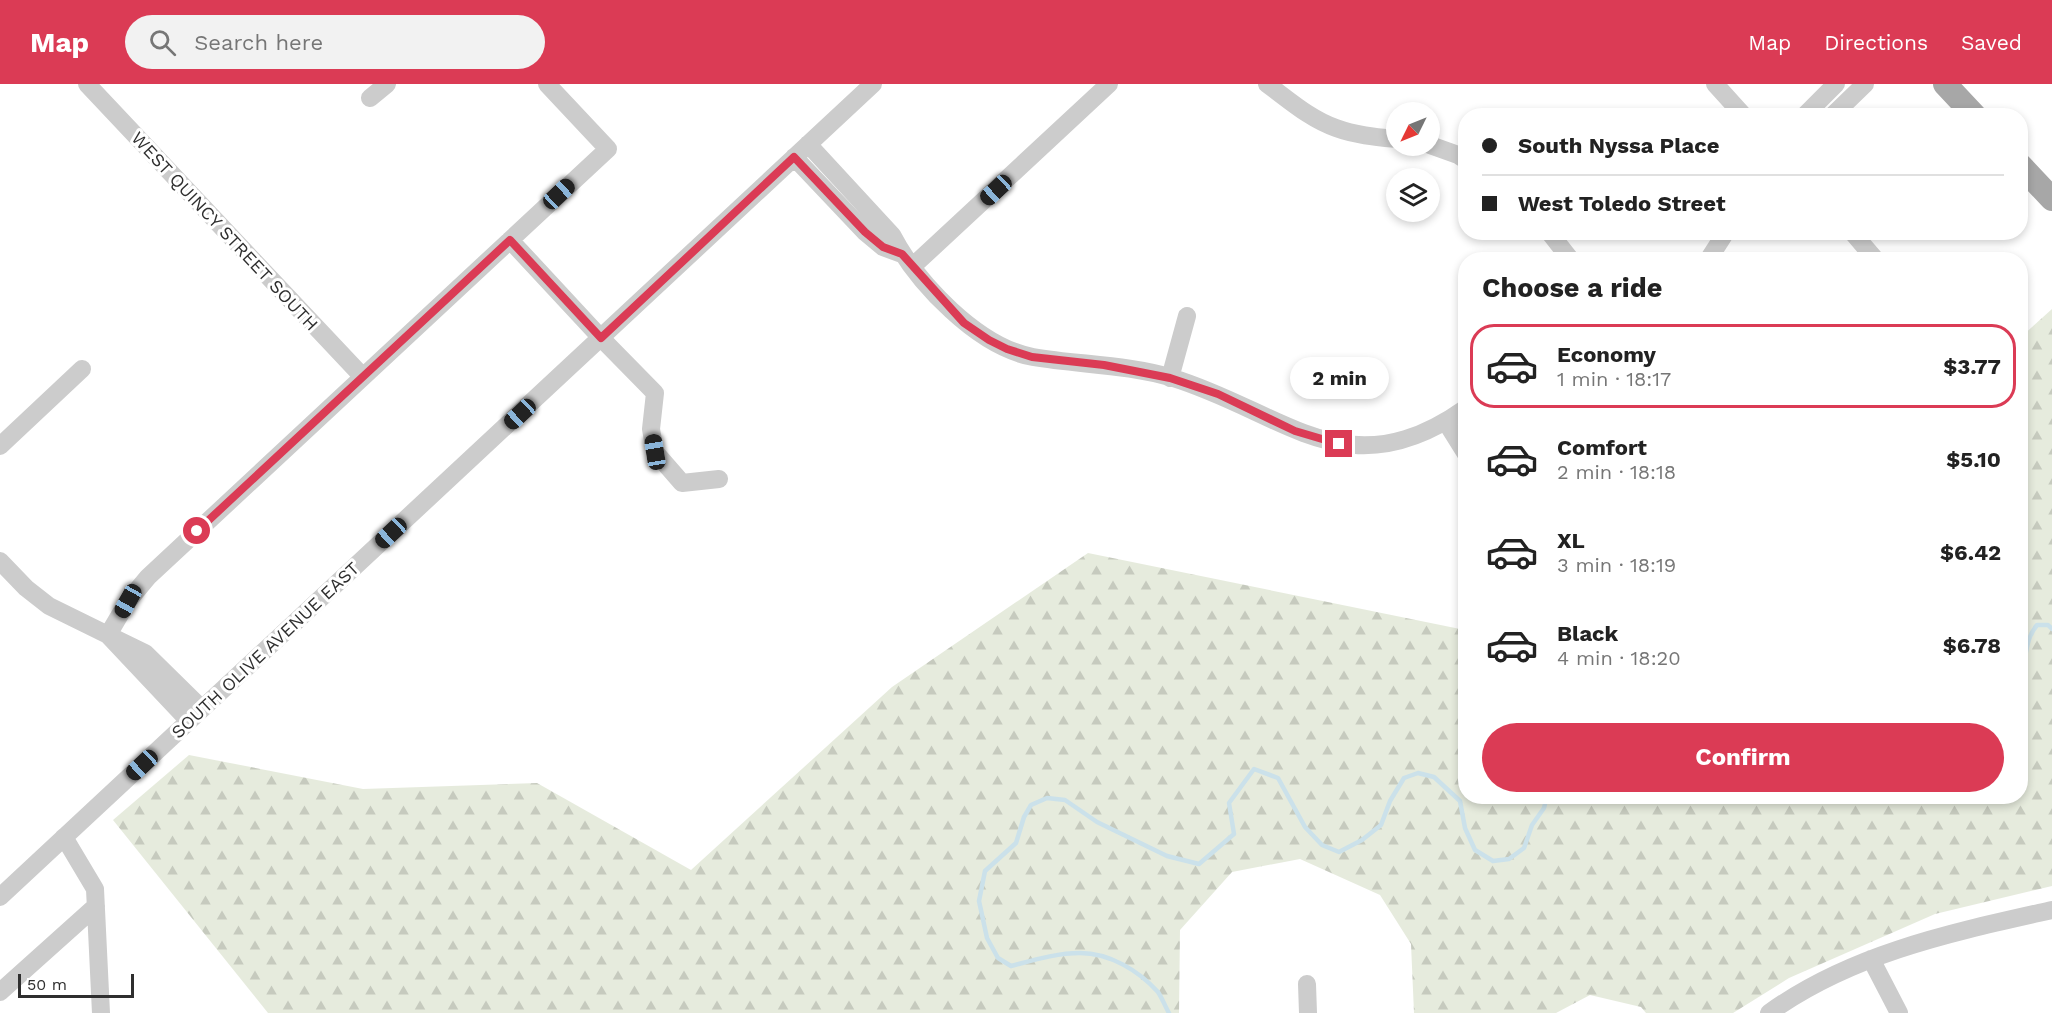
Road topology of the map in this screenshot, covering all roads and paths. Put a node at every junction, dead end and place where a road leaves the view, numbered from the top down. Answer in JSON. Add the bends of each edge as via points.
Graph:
{"nodes":[{"id":1,"x":87,"y":84,"type":"edge"},
{"id":2,"x":387,"y":84,"type":"edge"},
{"id":3,"x":547,"y":84,"type":"edge"},
{"id":4,"x":873,"y":84,"type":"edge"},
{"id":5,"x":1109,"y":84,"type":"edge"},
{"id":6,"x":1268,"y":84,"type":"edge"},
{"id":7,"x":1715,"y":84,"type":"edge"},
{"id":8,"x":1836,"y":84,"type":"edge"},
{"id":9,"x":1865,"y":84,"type":"edge"},
{"id":10,"x":1946,"y":84,"type":"edge"},
{"id":11,"x":370,"y":98,"type":"dead end"},
{"id":12,"x":1737,"y":108,"type":"edge"},
{"id":13,"x":1812,"y":108,"type":"edge"},
{"id":14,"x":1840,"y":108,"type":"edge"},
{"id":15,"x":1968,"y":108,"type":"edge"},
{"id":16,"x":1386,"y":138,"type":"edge"},
{"id":17,"x":808,"y":144,"type":"junction"},
{"id":18,"x":1440,"y":149,"type":"edge"},
{"id":19,"x":1458,"y":155,"type":"edge"},
{"id":20,"x":794,"y":157,"type":"junction"},
{"id":21,"x":2028,"y":174,"type":"edge"},
{"id":22,"x":2052,"y":199,"type":"edge"},
{"id":23,"x":510,"y":240,"type":"junction"},
{"id":24,"x":1555,"y":240,"type":"edge"},
{"id":25,"x":1859,"y":240,"type":"edge"},
{"id":26,"x":1565,"y":252,"type":"edge"},
{"id":27,"x":1869,"y":252,"type":"edge"},
{"id":28,"x":907,"y":260,"type":"junction"},
{"id":29,"x":1187,"y":316,"type":"dead end"},
{"id":30,"x":601,"y":338,"type":"junction"},
{"id":31,"x":82,"y":369,"type":"dead end"},
{"id":32,"x":363,"y":377,"type":"junction"},
{"id":33,"x":1170,"y":378,"type":"junction"},
{"id":34,"x":1458,"y":414,"type":"edge"},
{"id":35,"x":1446,"y":422,"type":"junction"},
{"id":36,"x":1458,"y":441,"type":"edge"},
{"id":37,"x":0,"y":446,"type":"edge"},
{"id":38,"x":719,"y":479,"type":"dead end"},
{"id":39,"x":0,"y":561,"type":"edge"},
{"id":40,"x":108,"y":635,"type":"junction"},
{"id":41,"x":195,"y":715,"type":"junction"},
{"id":42,"x":64,"y":837,"type":"junction"},
{"id":43,"x":0,"y":897,"type":"edge"},
{"id":44,"x":96,"y":906,"type":"junction"},
{"id":45,"x":2052,"y":910,"type":"edge"},
{"id":46,"x":1871,"y":959,"type":"junction"},
{"id":47,"x":1307,"y":984,"type":"dead end"},
{"id":48,"x":0,"y":992,"type":"edge"},
{"id":49,"x":101,"y":1013,"type":"edge"},
{"id":50,"x":1308,"y":1013,"type":"edge"},
{"id":51,"x":1769,"y":1013,"type":"edge"},
{"id":52,"x":1899,"y":1013,"type":"edge"}],
"edges":[{"from":1,"to":32,"type":"street","name":"WEST QUINCY STREET SOUTH"},
{"from":2,"to":11,"type":"street"},
{"from":3,"to":23,"type":"street","via":[[608,149]]},
{"from":4,"to":17,"type":"street","name":"SOUTH OLIVE AVENUE EAST"},
{"from":5,"to":28,"type":"street"},
{"from":6,"to":16,"type":"street","via":[[1335,128]]},
{"from":7,"to":12,"type":"street"},
{"from":8,"to":13,"type":"street"},
{"from":9,"to":14,"type":"street"},
{"from":10,"to":15,"type":"main road"},
{"from":17,"to":20,"type":"street","name":"SOUTH OLIVE AVENUE EAST"},
{"from":17,"to":28,"type":"street","via":[[892,236]]},
{"from":18,"to":19,"type":"street"},
{"from":20,"to":28,"type":"street","via":[[865,232]]},
{"from":20,"to":30,"type":"street","name":"SOUTH OLIVE AVENUE EAST"},
{"from":21,"to":22,"type":"main road"},
{"from":23,"to":30,"type":"street"},
{"from":23,"to":32,"type":"street"},
{"from":24,"to":26,"type":"street"},
{"from":25,"to":27,"type":"street"},
{"from":28,"to":33,"type":"street","via":[[964,323],[1007,349],[1032,357]]},
{"from":29,"to":33,"type":"street"},
{"from":30,"to":38,"type":"street","via":[[656,393],[651,429],[655,452],[682,483]]},
{"from":30,"to":41,"type":"street","name":"SOUTH OLIVE AVENUE EAST"},
{"from":31,"to":37,"type":"street"},
{"from":32,"to":40,"type":"street","via":[[143,582]]},
{"from":33,"to":35,"type":"street","via":[[1218,394],[1295,431],[1339,444],[1391,443]]},
{"from":34,"to":35,"type":"street"},
{"from":35,"to":36,"type":"street"},
{"from":39,"to":40,"type":"street","via":[[49,606]]},
{"from":40,"to":41,"type":"street","via":[[145,653]]},
{"from":41,"to":42,"type":"street","name":"SOUTH OLIVE AVENUE EAST"},
{"from":42,"to":43,"type":"street","name":"SOUTH OLIVE AVENUE EAST"},
{"from":42,"to":44,"type":"street","via":[[95,889]]},
{"from":44,"to":48,"type":"street"},
{"from":44,"to":49,"type":"street"},
{"from":45,"to":46,"type":"street","via":[[1927,939]]},
{"from":46,"to":51,"type":"street","via":[[1823,981]]},
{"from":46,"to":52,"type":"street"},
{"from":47,"to":50,"type":"street"}]}
